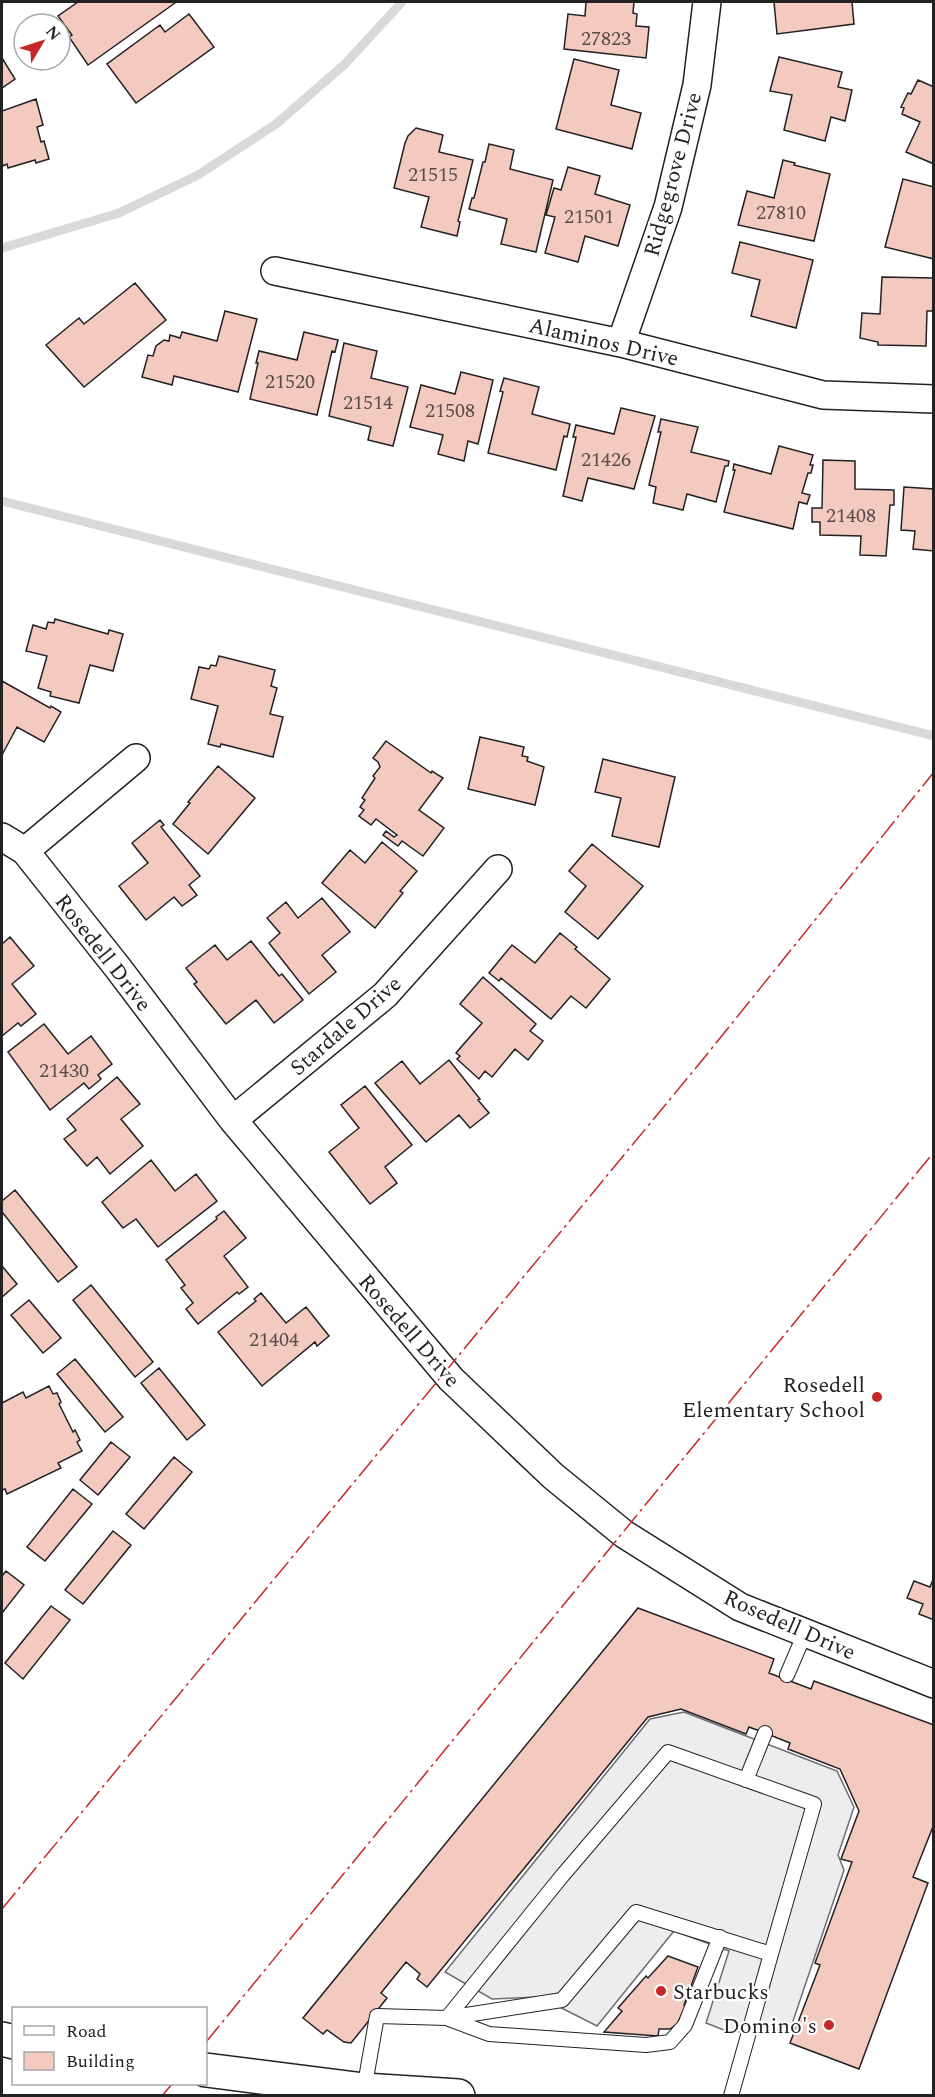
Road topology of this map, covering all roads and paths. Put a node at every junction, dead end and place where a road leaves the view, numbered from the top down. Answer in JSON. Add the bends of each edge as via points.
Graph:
{"nodes":[{"id":1,"x":707,"y":2,"type":"edge"},
{"id":2,"x":275,"y":271,"type":"dead end"},
{"id":3,"x":621,"y":343,"type":"junction"},
{"id":4,"x":933,"y":399,"type":"edge"},
{"id":5,"x":136,"y":758,"type":"dead end"},
{"id":6,"x":2,"y":837,"type":"edge"},
{"id":7,"x":25,"y":851,"type":"junction"},
{"id":8,"x":498,"y":869,"type":"dead end"},
{"id":9,"x":233,"y":1120,"type":"junction"},
{"id":10,"x":805,"y":1633,"type":"junction"},
{"id":11,"x":787,"y":1675,"type":"dead end"},
{"id":12,"x":933,"y":1684,"type":"edge"},
{"id":13,"x":765,"y":1733,"type":"dead end"},
{"id":14,"x":746,"y":1780,"type":"junction"},
{"id":15,"x":720,"y":1937,"type":"junction"},
{"id":16,"x":771,"y":1954,"type":"junction"},
{"id":17,"x":447,"y":2018,"type":"junction"},
{"id":18,"x":207,"y":2070,"type":"edge"},
{"id":19,"x":364,"y":2092,"type":"edge"},
{"id":20,"x":458,"y":2096,"type":"edge"},
{"id":21,"x":731,"y":2096,"type":"edge"}],
"edges":[{"from":1,"to":3,"type":"street","name":"Ridgegrove Drive","via":[[697,86],[668,207]]},
{"from":2,"to":3,"type":"street","name":"Alaminos Drive"},
{"from":3,"to":4,"type":"street","name":"Alaminos Drive","via":[[823,395]]},
{"from":5,"to":7,"type":"street"},
{"from":6,"to":7,"type":"street","name":"Rosedell Drive"},
{"from":7,"to":9,"type":"street","name":"Rosedell Drive"},
{"from":8,"to":9,"type":"street","name":"Stardale Drive","via":[[385,995]]},
{"from":9,"to":10,"type":"street","name":"Rosedell Drive","via":[[451,1379],[554,1476],[624,1534],[730,1601]]},
{"from":10,"to":11,"type":"lane"},
{"from":10,"to":12,"type":"street","name":"Rosedell Drive"},
{"from":13,"to":14,"type":"lane"},
{"from":14,"to":16,"type":"lane","via":[[814,1804]]},
{"from":14,"to":17,"type":"lane","via":[[668,1752]]},
{"from":15,"to":16,"type":"lane"},
{"from":15,"to":17,"type":"lane","via":[[636,1912],[562,2000]]},
{"from":15,"to":17,"type":"lane","via":[[685,2025],[670,2042],[646,2045],[489,2034]]},
{"from":16,"to":21,"type":"lane"},
{"from":17,"to":19,"type":"lane","via":[[377,2016]]},
{"from":18,"to":19,"type":"main road"},
{"from":19,"to":20,"type":"main road"}]}
